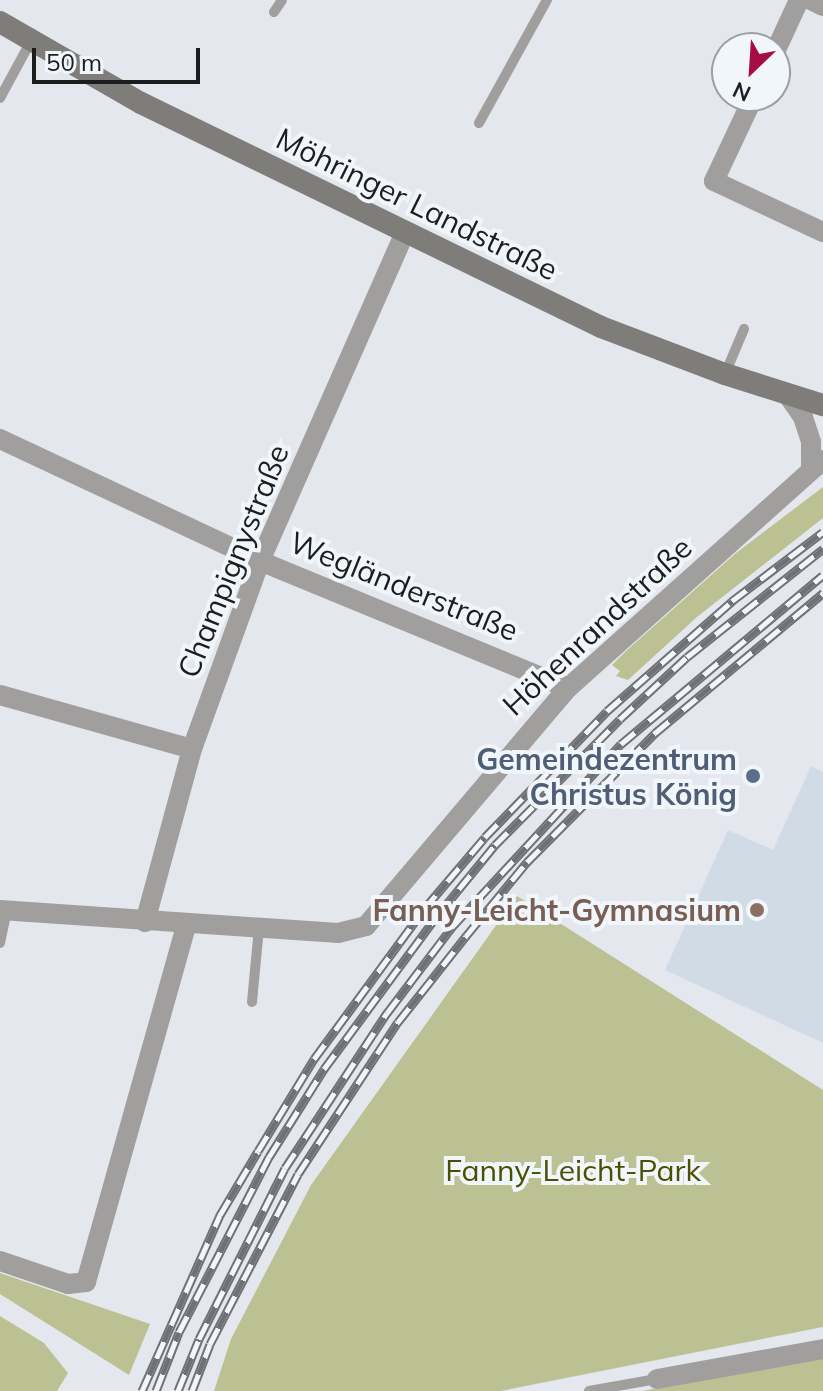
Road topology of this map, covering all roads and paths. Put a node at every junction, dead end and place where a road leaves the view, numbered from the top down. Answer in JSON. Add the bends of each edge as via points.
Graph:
{"nodes":[{"id":1,"x":282,"y":0,"type":"edge"},
{"id":2,"x":547,"y":0,"type":"edge"},
{"id":3,"x":799,"y":0,"type":"edge"},
{"id":4,"x":811,"y":0,"type":"edge"},
{"id":5,"x":823,"y":6,"type":"edge"},
{"id":6,"x":274,"y":12,"type":"dead end"},
{"id":7,"x":0,"y":22,"type":"edge"},
{"id":8,"x":784,"y":32,"type":"edge"},
{"id":9,"x":31,"y":41,"type":"junction"},
{"id":10,"x":0,"y":98,"type":"edge"},
{"id":11,"x":746,"y":112,"type":"edge"},
{"id":12,"x":479,"y":123,"type":"dead end"},
{"id":13,"x":823,"y":232,"type":"edge"},
{"id":14,"x":405,"y":233,"type":"junction"},
{"id":15,"x":744,"y":329,"type":"dead end"},
{"id":16,"x":725,"y":374,"type":"junction"},
{"id":17,"x":787,"y":394,"type":"junction"},
{"id":18,"x":823,"y":405,"type":"edge"},
{"id":19,"x":0,"y":439,"type":"edge"},
{"id":20,"x":817,"y":465,"type":"edge"},
{"id":21,"x":260,"y":561,"type":"junction"},
{"id":22,"x":568,"y":688,"type":"junction"},
{"id":23,"x":0,"y":695,"type":"edge"},
{"id":24,"x":192,"y":749,"type":"junction"},
{"id":25,"x":3,"y":910,"type":"edge"},
{"id":26,"x":145,"y":922,"type":"junction"},
{"id":27,"x":186,"y":926,"type":"junction"},
{"id":28,"x":259,"y":928,"type":"junction"},
{"id":29,"x":0,"y":943,"type":"edge"},
{"id":30,"x":252,"y":1002,"type":"dead end"},
{"id":31,"x":0,"y":1261,"type":"edge"},
{"id":32,"x":823,"y":1349,"type":"edge"},
{"id":33,"x":657,"y":1379,"type":"joint"},
{"id":34,"x":589,"y":1391,"type":"edge"}],
"edges":[{"from":1,"to":6,"type":"lane"},
{"from":2,"to":12,"type":"lane"},
{"from":3,"to":8,"type":"street"},
{"from":4,"to":5,"type":"street"},
{"from":7,"to":9,"type":"main road","name":"Möhringer Landstraße"},
{"from":9,"to":10,"type":"lane"},
{"from":9,"to":14,"type":"main road","name":"Möhringer Landstraße","via":[[141,103]]},
{"from":11,"to":13,"type":"street","via":[[714,181]]},
{"from":14,"to":16,"type":"main road","name":"Möhringer Landstraße","via":[[601,327]]},
{"from":14,"to":21,"type":"street","name":"Champignystraße"},
{"from":15,"to":16,"type":"lane"},
{"from":16,"to":17,"type":"main road","name":"Möhringer Landstraße"},
{"from":17,"to":18,"type":"main road","name":"Möhringer Landstraße"},
{"from":17,"to":20,"type":"street","name":"Höhenrandstraße","via":[[803,417]]},
{"from":19,"to":21,"type":"street","name":"Wegländerstraße"},
{"from":20,"to":22,"type":"street","name":"Höhenrandstraße"},
{"from":21,"to":22,"type":"street","name":"Wegländerstraße"},
{"from":21,"to":24,"type":"street","name":"Champignystraße"},
{"from":22,"to":28,"type":"street","name":"Höhenrandstraße","via":[[366,926],[338,933]]},
{"from":23,"to":24,"type":"street"},
{"from":24,"to":26,"type":"street","name":"Champignystraße"},
{"from":25,"to":26,"type":"street","name":"Höhenrandstraße"},
{"from":25,"to":29,"type":"lane"},
{"from":26,"to":27,"type":"street","name":"Höhenrandstraße"},
{"from":27,"to":28,"type":"street","name":"Höhenrandstraße"},
{"from":27,"to":31,"type":"street","via":[[90,1274],[79,1285]]},
{"from":28,"to":30,"type":"lane"},
{"from":32,"to":33,"type":"street"},
{"from":33,"to":34,"type":"lane"}]}
